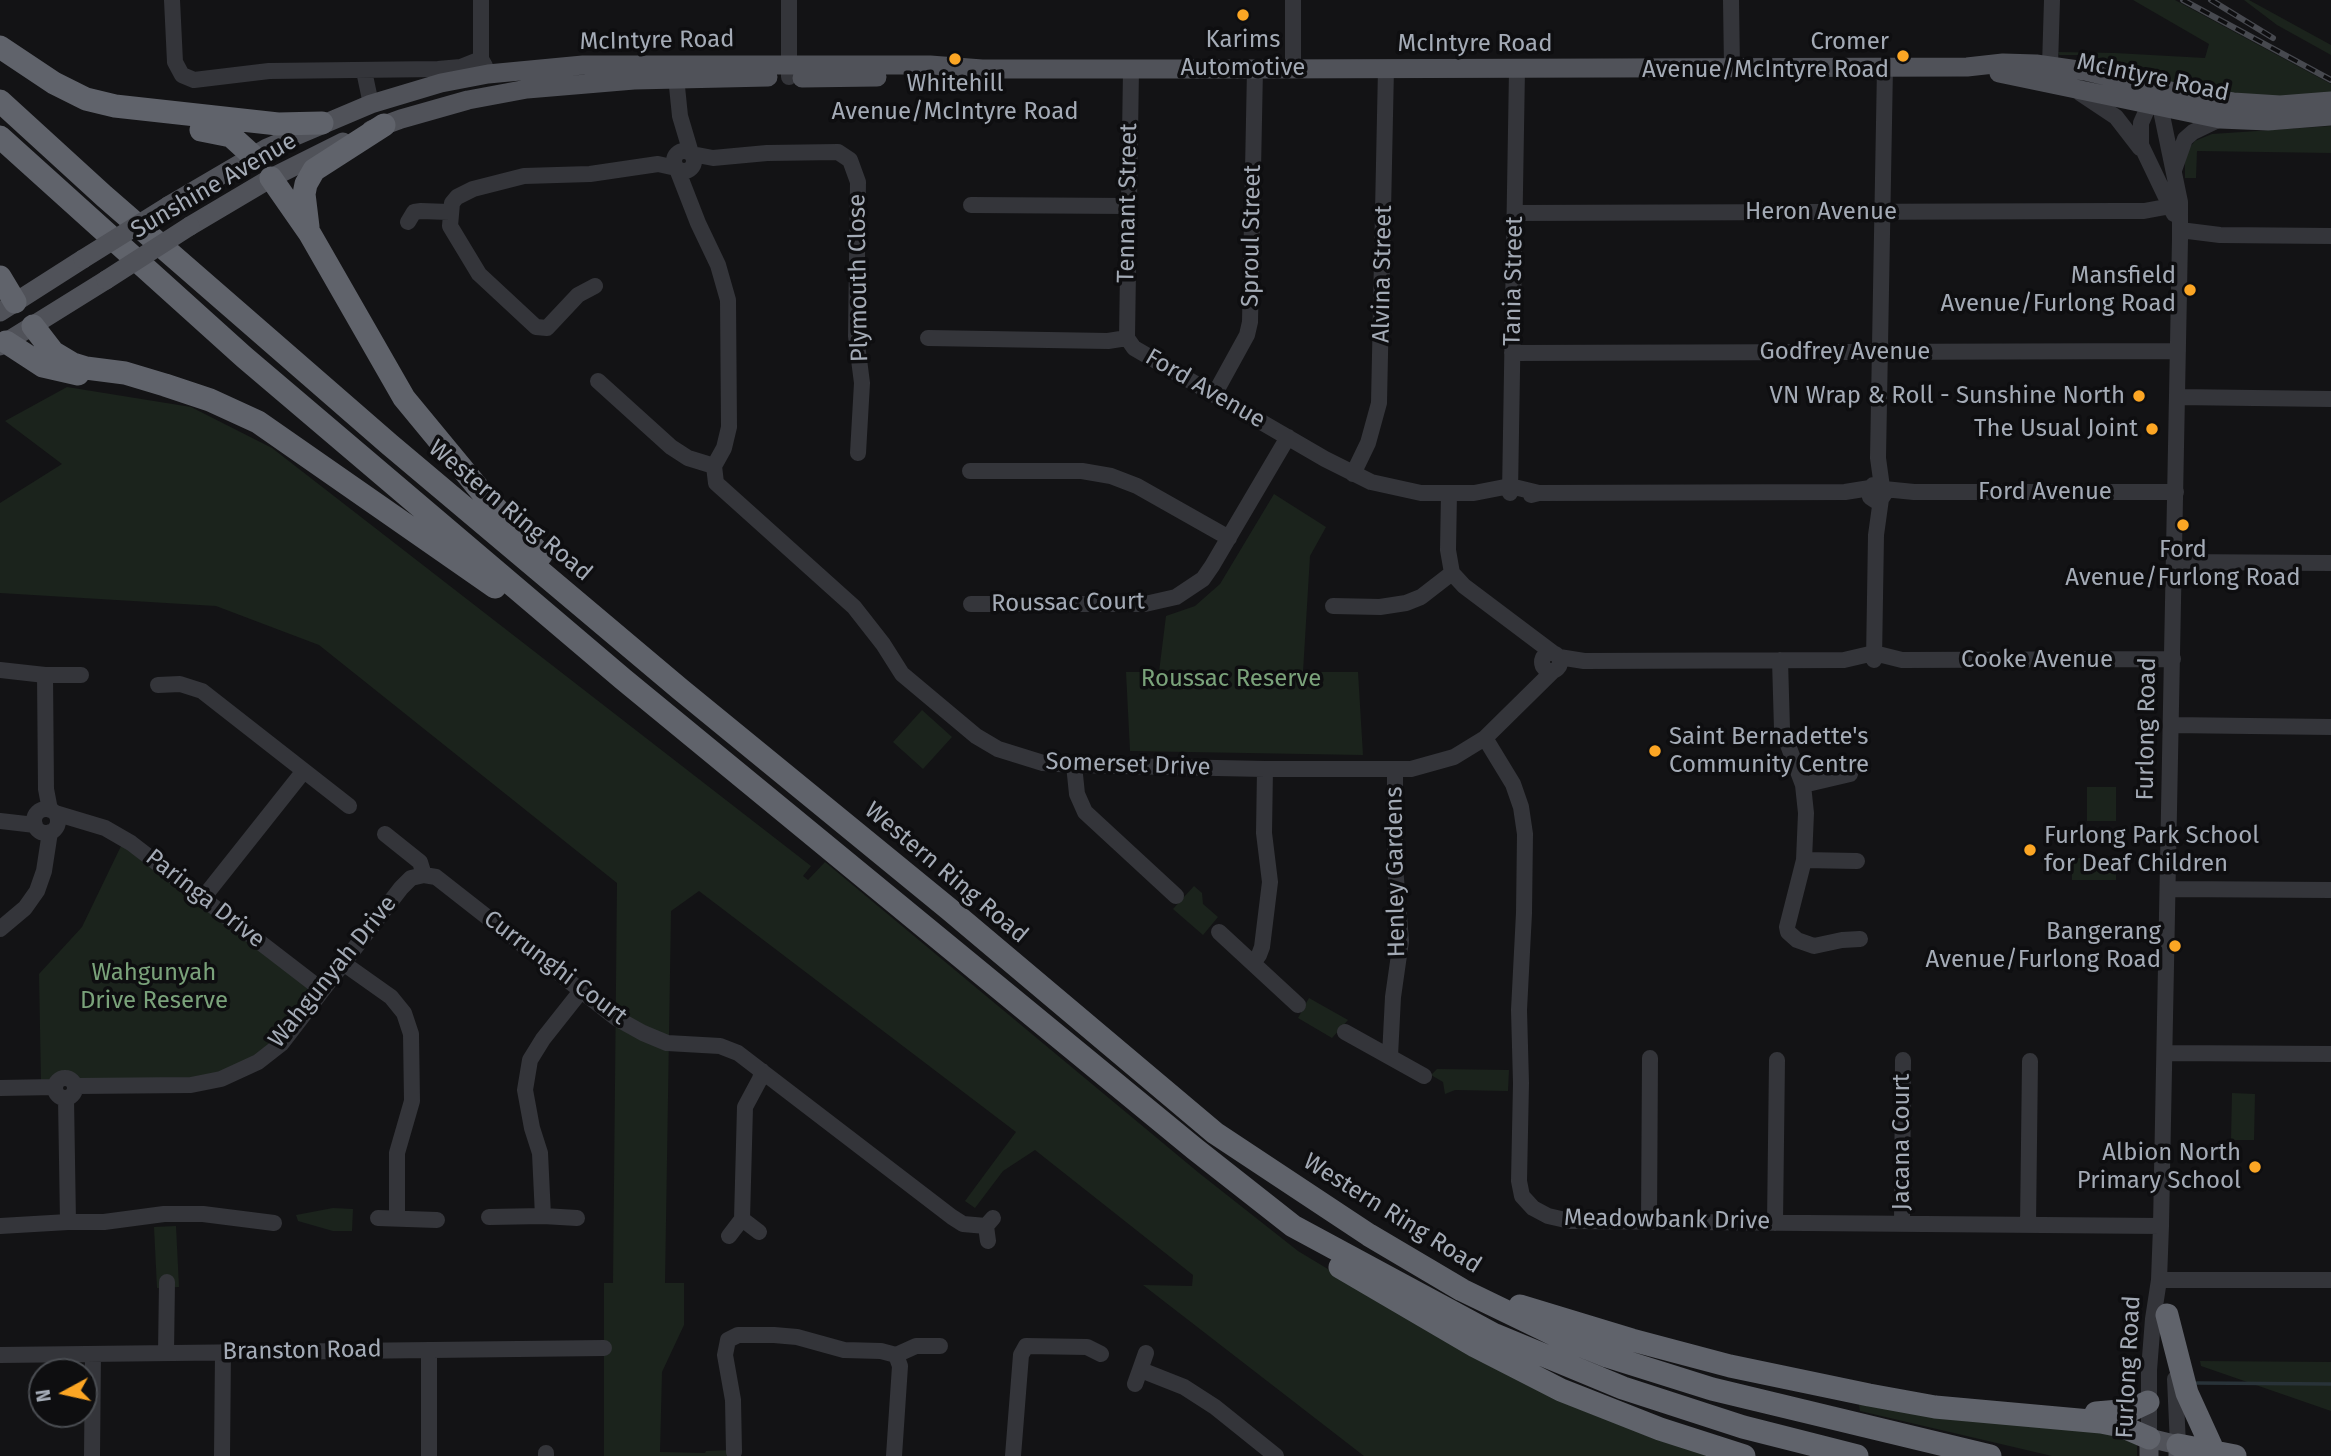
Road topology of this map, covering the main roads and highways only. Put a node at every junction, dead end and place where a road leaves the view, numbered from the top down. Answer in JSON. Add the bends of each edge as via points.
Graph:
{"nodes":[{"id":1,"x":0,"y":47,"type":"edge"},
{"id":2,"x":484,"y":66,"type":"junction"},
{"id":3,"x":1967,"y":67,"type":"junction"},
{"id":4,"x":676,"y":72,"type":"junction"},
{"id":5,"x":490,"y":95,"type":"junction"},
{"id":6,"x":468,"y":100,"type":"junction"},
{"id":7,"x":2155,"y":100,"type":"junction"},
{"id":8,"x":0,"y":101,"type":"edge"},
{"id":9,"x":2331,"y":101,"type":"edge"},
{"id":10,"x":371,"y":104,"type":"junction"},
{"id":11,"x":115,"y":106,"type":"junction"},
{"id":12,"x":2331,"y":116,"type":"edge"},
{"id":13,"x":322,"y":123,"type":"junction"},
{"id":14,"x":384,"y":125,"type":"junction"},
{"id":15,"x":0,"y":137,"type":"edge"},
{"id":16,"x":253,"y":156,"type":"junction"},
{"id":17,"x":271,"y":178,"type":"junction"},
{"id":18,"x":310,"y":234,"type":"junction"},
{"id":19,"x":0,"y":277,"type":"edge"},
{"id":20,"x":8,"y":307,"type":"edge"},
{"id":21,"x":33,"y":326,"type":"junction"},
{"id":22,"x":3,"y":344,"type":"edge"},
{"id":23,"x":165,"y":384,"type":"junction"},
{"id":24,"x":622,"y":678,"type":"junction"},
{"id":25,"x":680,"y":689,"type":"junction"},
{"id":26,"x":1293,"y":1226,"type":"junction"},
{"id":27,"x":1462,"y":1290,"type":"junction"},
{"id":28,"x":2167,"y":1315,"type":"road end"},
{"id":29,"x":2148,"y":1402,"type":"road end"},
{"id":30,"x":1988,"y":1412,"type":"junction"},
{"id":31,"x":2149,"y":1447,"type":"edge"},
{"id":32,"x":2178,"y":1450,"type":"edge"},
{"id":33,"x":2213,"y":1450,"type":"junction"},
{"id":34,"x":1744,"y":1456,"type":"edge"},
{"id":35,"x":1857,"y":1456,"type":"edge"},
{"id":36,"x":1990,"y":1456,"type":"edge"},
{"id":37,"x":2235,"y":1456,"type":"edge"}],
"edges":[{"from":1,"to":11,"type":"highway","via":[[54,83],[86,99]]},
{"from":2,"to":4,"type":"main road","name":"McIntyre Road","via":[[583,65]]},
{"from":2,"to":5,"type":"main road"},
{"from":2,"to":10,"type":"main road","name":"McIntyre Road"},
{"from":3,"to":4,"type":"main road","name":"McIntyre Road","via":[[982,69],[931,75]]},
{"from":3,"to":7,"type":"main road","name":"McIntyre Road"},
{"from":3,"to":7,"type":"main road","name":"McIntyre Road","via":[[2003,63],[2050,66]]},
{"from":4,"to":5,"type":"main road","name":"McIntyre Road"},
{"from":5,"to":6,"type":"main road","name":"McIntyre Road"},
{"from":6,"to":10,"type":"main road","via":[[427,101],[384,111]]},
{"from":6,"to":14,"type":"main road","name":"Sunshine Avenue"},
{"from":7,"to":9,"type":"main road","name":"McIntyre Road"},
{"from":7,"to":12,"type":"main road","name":"McIntyre Road","via":[[2220,118],[2268,121]]},
{"from":8,"to":25,"type":"highway","name":"Western Ring Road","via":[[379,435]]},
{"from":10,"to":13,"type":"main road","name":"Sunshine Avenue"},
{"from":11,"to":13,"type":"highway","via":[[278,124]]},
{"from":11,"to":16,"type":"highway","via":[[148,122],[223,133]]},
{"from":13,"to":16,"type":"main road","name":"Sunshine Avenue"},
{"from":14,"to":17,"type":"main road","name":"Sunshine Avenue"},
{"from":14,"to":18,"type":"highway","via":[[314,170],[304,194]]},
{"from":15,"to":24,"type":"highway","via":[[244,356]]},
{"from":16,"to":17,"type":"main road"},
{"from":16,"to":20,"type":"main road","name":"Sunshine Avenue","bridge":true},
{"from":17,"to":18,"type":"highway"},
{"from":17,"to":21,"type":"main road","name":"Sunshine Avenue","bridge":true},
{"from":18,"to":25,"type":"highway","via":[[404,398],[439,443],[576,592]]},
{"from":19,"to":20,"type":"highway"},
{"from":20,"to":21,"type":"main road"},
{"from":21,"to":22,"type":"main road","name":"Sunshine Avenue"},
{"from":21,"to":23,"type":"highway","via":[[53,352],[73,364]]},
{"from":22,"to":23,"type":"highway","via":[[52,370]]},
{"from":23,"to":24,"type":"highway","via":[[241,413],[275,432]]},
{"from":24,"to":26,"type":"highway"},
{"from":25,"to":27,"type":"highway","name":"Western Ring Road","via":[[1215,1133]]},
{"from":26,"to":34,"type":"highway","via":[[1325,1258],[1524,1372],[1653,1426]]},
{"from":26,"to":35,"type":"highway","via":[[1495,1335],[1623,1388],[1743,1427]]},
{"from":27,"to":30,"type":"highway","via":[[1730,1366],[1935,1408]]},
{"from":27,"to":36,"type":"highway","name":"Western Ring Road","via":[[1607,1356],[1712,1389]]},
{"from":28,"to":33,"type":"highway","via":[[2187,1393]]},
{"from":29,"to":30,"type":"highway","via":[[2111,1413]]},
{"from":30,"to":31,"type":"highway","via":[[2121,1426]]},
{"from":31,"to":32,"type":"main road"},
{"from":32,"to":33,"type":"highway"},
{"from":33,"to":37,"type":"highway"}]}
